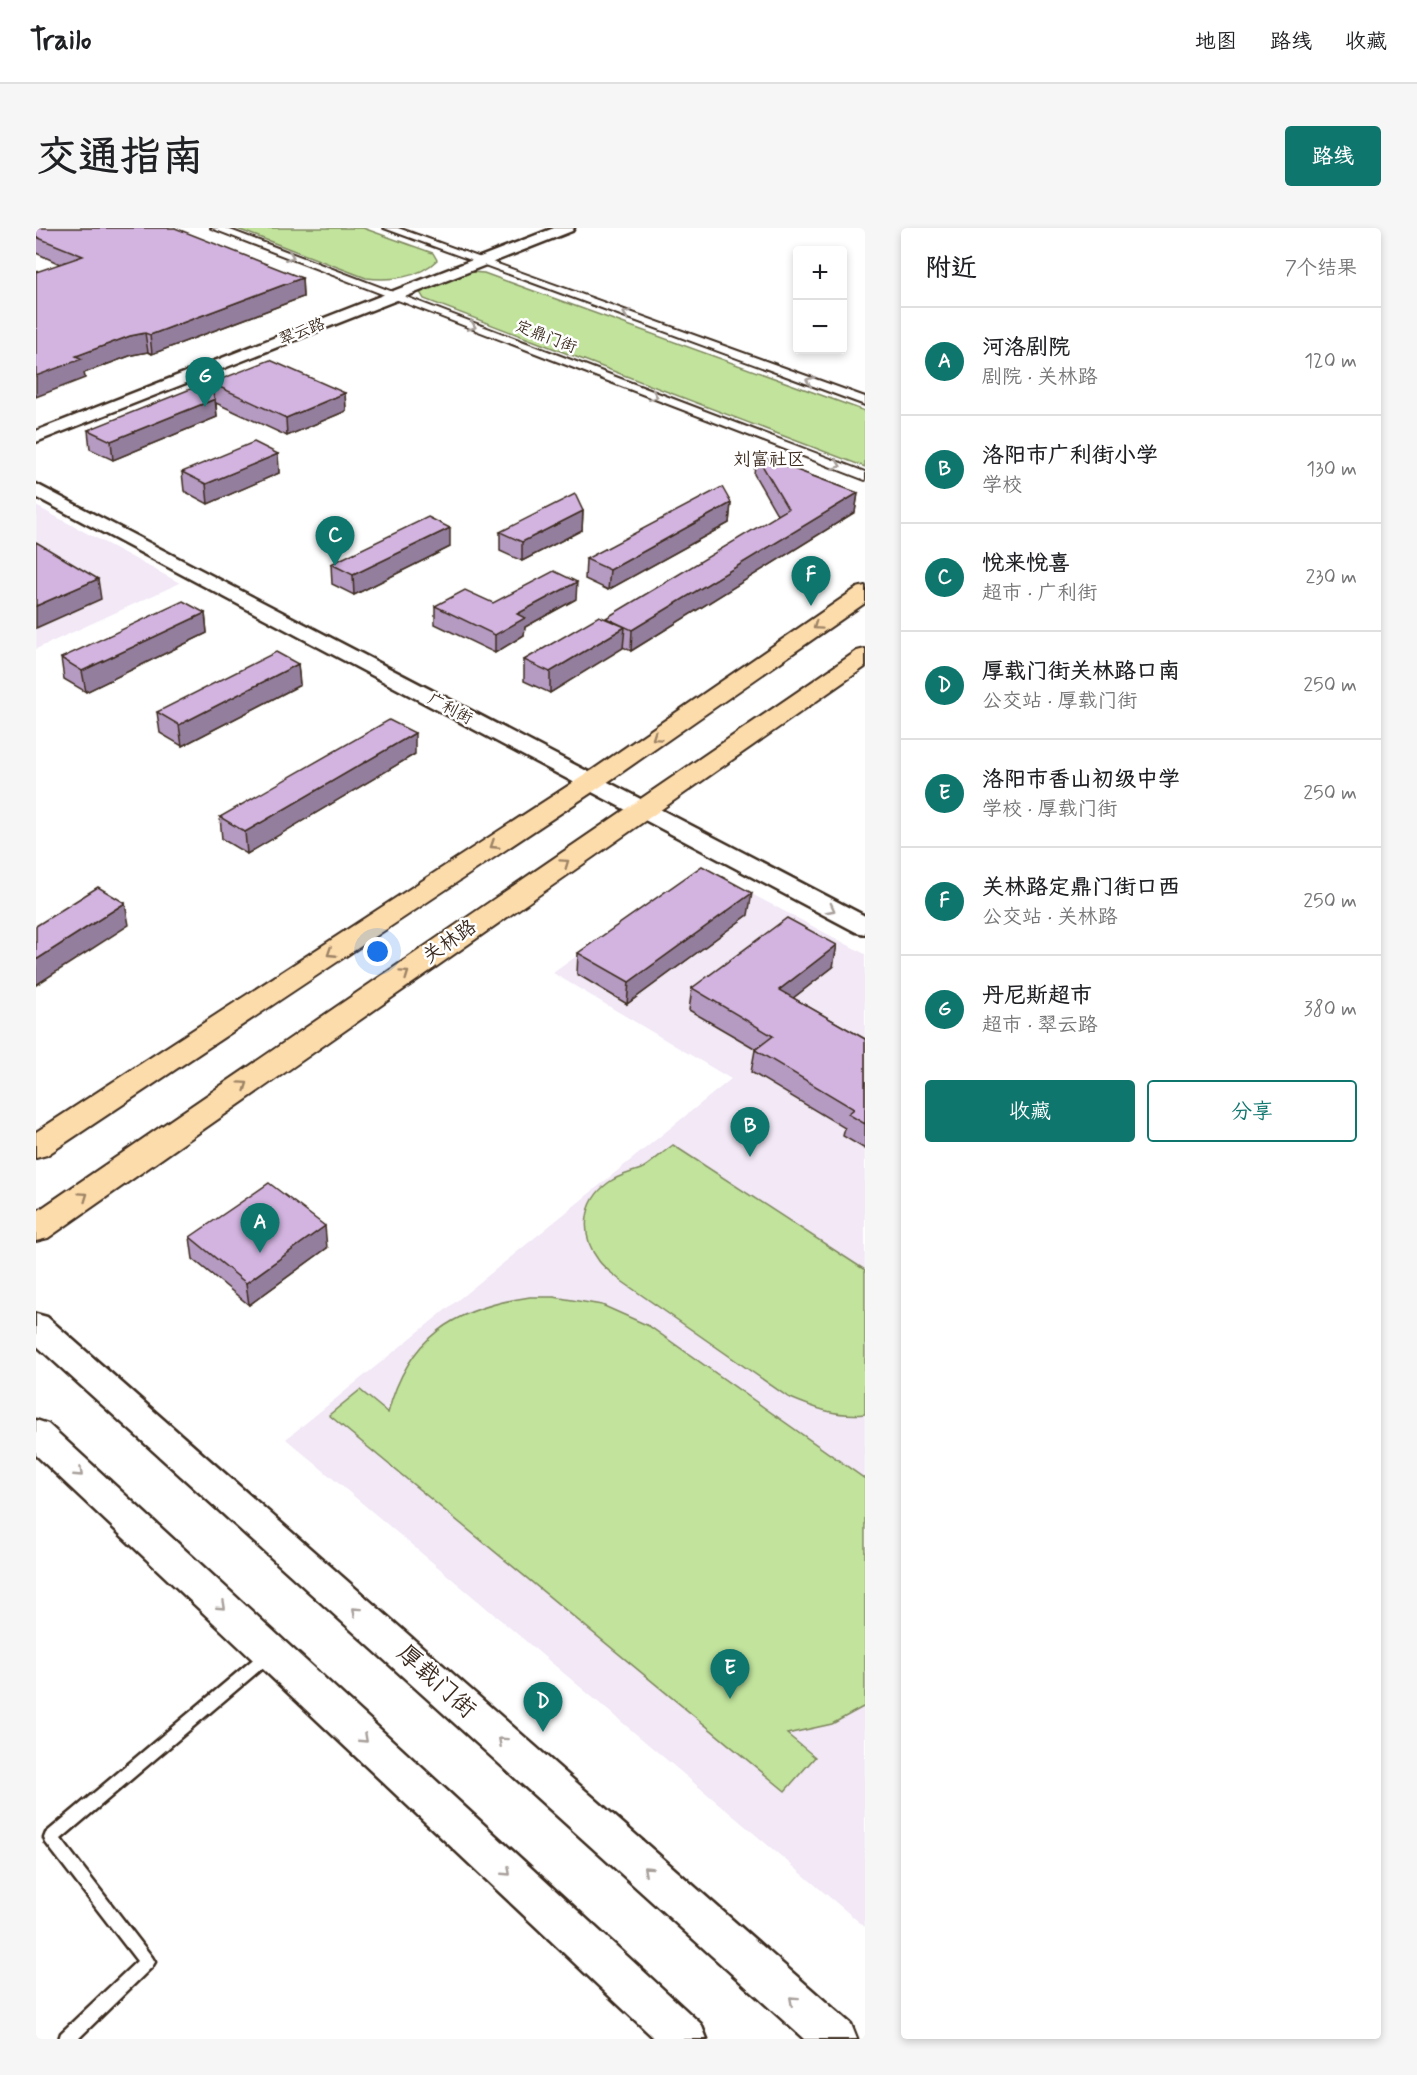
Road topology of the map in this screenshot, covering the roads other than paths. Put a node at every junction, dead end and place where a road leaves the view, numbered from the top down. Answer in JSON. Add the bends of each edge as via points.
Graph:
{"nodes":[{"id":1,"x":216,"y":228,"type":"edge"},
{"id":2,"x":389,"y":228,"type":"edge"},
{"id":3,"x":545,"y":228,"type":"edge"},
{"id":4,"x":567,"y":228,"type":"edge"},
{"id":5,"x":476,"y":259,"type":"junction"},
{"id":6,"x":388,"y":294,"type":"junction"},
{"id":7,"x":865,"y":401,"type":"edge"},
{"id":8,"x":36,"y":430,"type":"edge"},
{"id":9,"x":36,"y":437,"type":"edge"},
{"id":10,"x":865,"y":476,"type":"edge"},
{"id":11,"x":36,"y":477,"type":"edge"},
{"id":12,"x":36,"y":490,"type":"edge"},
{"id":13,"x":865,"y":593,"type":"edge"},
{"id":14,"x":865,"y":656,"type":"edge"},
{"id":15,"x":597,"y":778,"type":"junction"},
{"id":16,"x":649,"y":805,"type":"junction"},
{"id":17,"x":865,"y":909,"type":"edge"},
{"id":18,"x":865,"y":926,"type":"edge"},
{"id":19,"x":36,"y":1147,"type":"edge"},
{"id":20,"x":36,"y":1229,"type":"edge"},
{"id":21,"x":36,"y":1326,"type":"edge"},
{"id":22,"x":36,"y":1434,"type":"edge"},
{"id":23,"x":272,"y":1653,"type":"junction"},
{"id":24,"x":67,"y":2039,"type":"edge"},
{"id":25,"x":686,"y":2039,"type":"edge"},
{"id":26,"x":836,"y":2039,"type":"edge"}],
"edges":[{"from":1,"to":6,"type":"street","name":"定鼎门街","one_way":true},
{"from":2,"to":5,"type":"street"},
{"from":3,"to":5,"type":"street","name":"翠云路"},
{"from":4,"to":5,"type":"street","name":"翠云路"},
{"from":5,"to":6,"type":"street","name":"翠云路"},
{"from":7,"to":5,"type":"street","one_way":true},
{"from":6,"to":8,"type":"street","name":"翠云路"},
{"from":6,"to":9,"type":"street","name":"翠云路"},
{"from":6,"to":10,"type":"street","name":"定鼎门街","one_way":true},
{"from":11,"to":15,"type":"street","name":"广利街"},
{"from":12,"to":15,"type":"street","name":"广利街"},
{"from":13,"to":15,"type":"main road","one_way":true},
{"from":14,"to":16,"type":"main road","name":"关林路"},
{"from":15,"to":16,"type":"street","name":"广利街"},
{"from":15,"to":19,"type":"main road","one_way":true},
{"from":16,"to":17,"type":"street","name":"广利街"},
{"from":16,"to":18,"type":"street","name":"广利街","one_way":true},
{"from":20,"to":16,"type":"main road","name":"关林路","one_way":true},
{"from":26,"to":21,"type":"street","name":"厚载门街","one_way":true},
{"from":22,"to":23,"type":"street","one_way":true},
{"from":23,"to":24,"type":"lane","via":[[51,1838],[147,1962]]},
{"from":23,"to":25,"type":"street","one_way":true}]}
